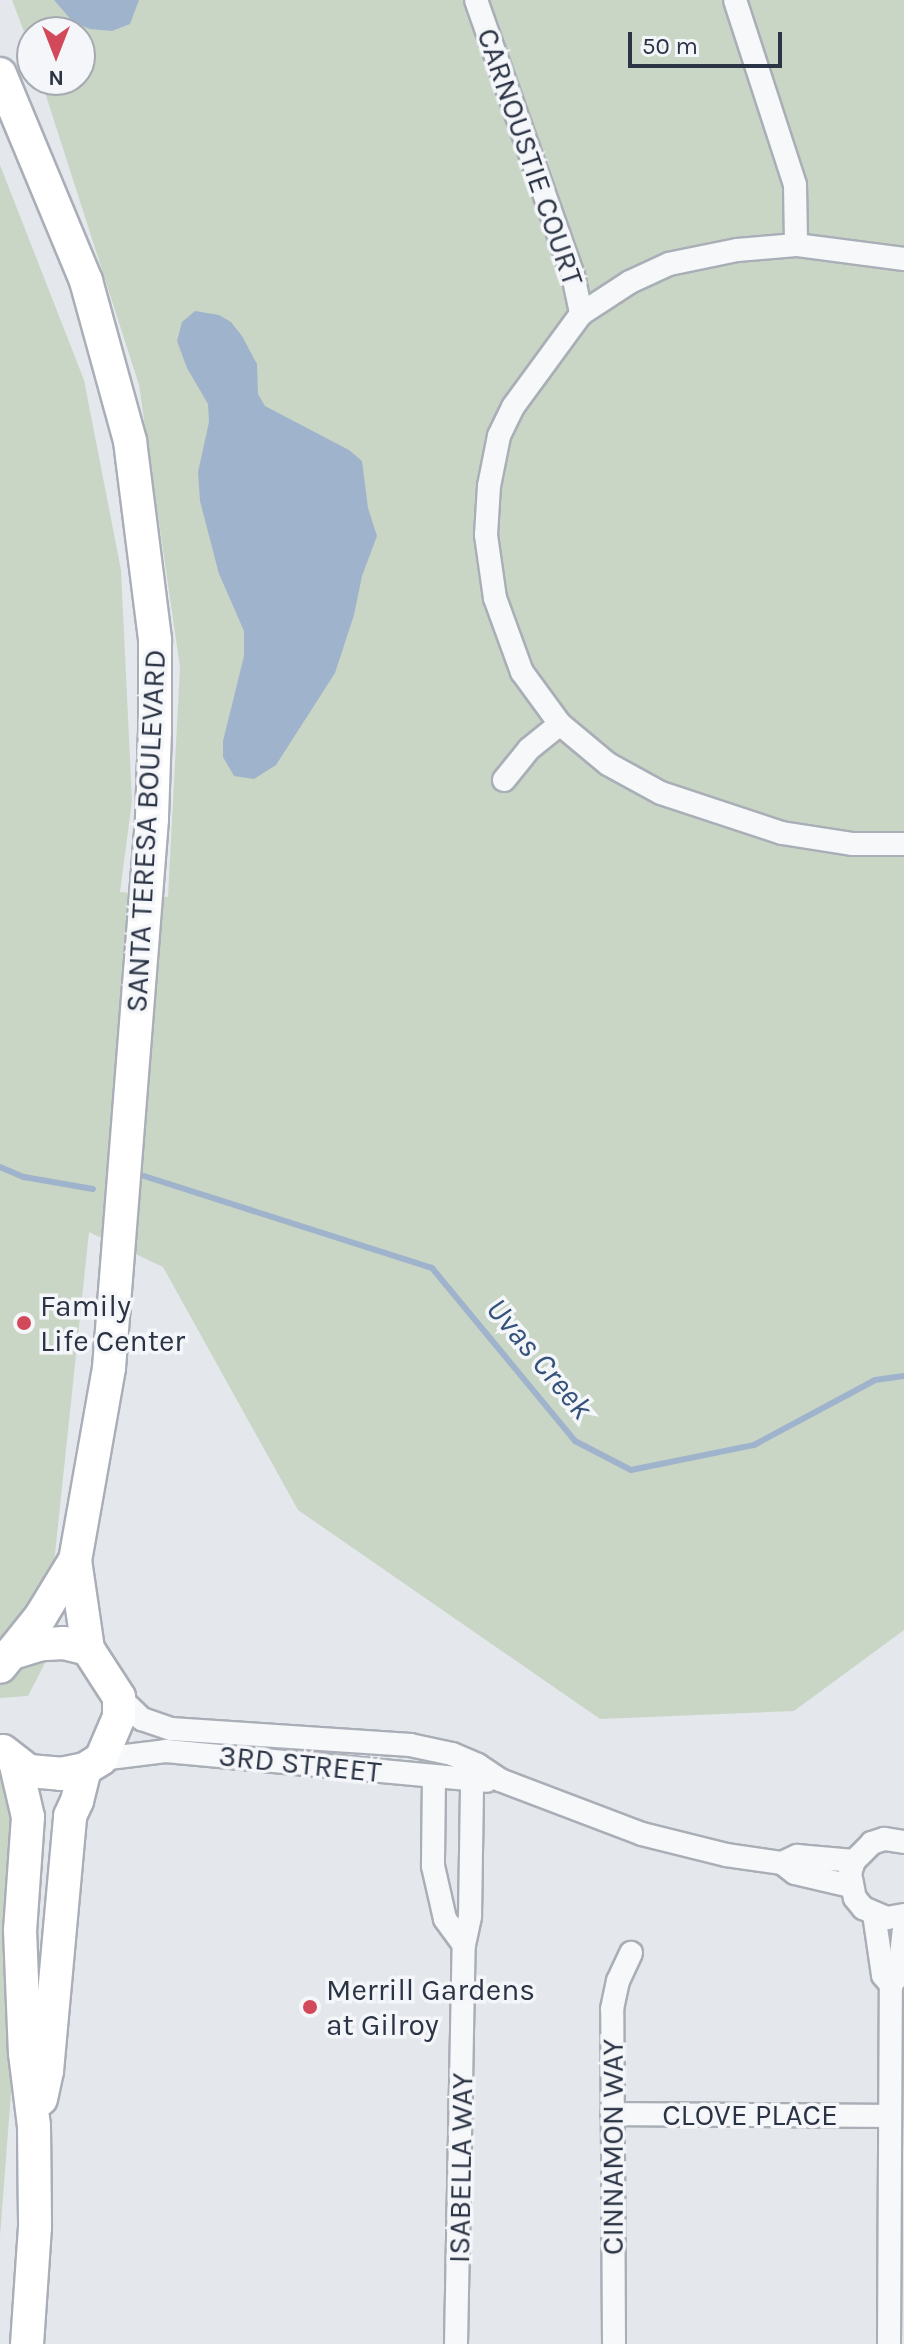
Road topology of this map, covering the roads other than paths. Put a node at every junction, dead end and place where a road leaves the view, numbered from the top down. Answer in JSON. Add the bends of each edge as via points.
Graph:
{"nodes":[{"id":1,"x":476,"y":0,"type":"edge"},
{"id":2,"x":735,"y":0,"type":"edge"},
{"id":3,"x":0,"y":74,"type":"edge"},
{"id":4,"x":796,"y":245,"type":"junction"},
{"id":5,"x":904,"y":259,"type":"edge"},
{"id":6,"x":581,"y":314,"type":"junction"},
{"id":7,"x":560,"y":724,"type":"junction"},
{"id":8,"x":504,"y":780,"type":"dead end"},
{"id":9,"x":904,"y":844,"type":"edge"},
{"id":10,"x":75,"y":1560,"type":"junction"},
{"id":11,"x":88,"y":1649,"type":"junction"},
{"id":12,"x":4,"y":1660,"type":"edge"},
{"id":13,"x":119,"y":1697,"type":"junction"},
{"id":14,"x":5,"y":1751,"type":"edge"},
{"id":15,"x":93,"y":1764,"type":"junction"},
{"id":16,"x":434,"y":1778,"type":"junction"},
{"id":17,"x":500,"y":1780,"type":"junction"},
{"id":18,"x":472,"y":1782,"type":"junction"},
{"id":19,"x":904,"y":1842,"type":"edge"},
{"id":20,"x":854,"y":1861,"type":"junction"},
{"id":21,"x":782,"y":1863,"type":"junction"},
{"id":22,"x":851,"y":1886,"type":"junction"},
{"id":23,"x":874,"y":1914,"type":"junction"},
{"id":24,"x":904,"y":1915,"type":"edge"},
{"id":25,"x":904,"y":1928,"type":"edge"},
{"id":26,"x":464,"y":1945,"type":"junction"},
{"id":27,"x":631,"y":1953,"type":"dead end"},
{"id":28,"x":891,"y":1985,"type":"junction"},
{"id":29,"x":612,"y":2114,"type":"junction"},
{"id":30,"x":889,"y":2116,"type":"junction"},
{"id":31,"x":34,"y":2126,"type":"junction"},
{"id":32,"x":27,"y":2344,"type":"edge"},
{"id":33,"x":456,"y":2344,"type":"edge"},
{"id":34,"x":614,"y":2344,"type":"edge"},
{"id":35,"x":889,"y":2344,"type":"edge"}],
"edges":[{"from":1,"to":6,"type":"street","name":"CARNOUSTIE COURT","via":[[573,275]]},
{"from":2,"to":4,"type":"street","via":[[795,185]]},
{"from":3,"to":10,"type":"main road","name":"SANTA TERESA BOULEVARD","via":[[86,281],[130,441],[155,640],[152,819],[115,1323]]},
{"from":4,"to":5,"type":"street"},
{"from":4,"to":6,"type":"street","via":[[669,264]]},
{"from":6,"to":7,"type":"street","via":[[521,395],[499,436],[486,535],[495,598],[510,644],[522,672]]},
{"from":7,"to":8,"type":"street","via":[[529,749]]},
{"from":7,"to":9,"type":"street","via":[[633,780],[701,808],[795,836]]},
{"from":10,"to":11,"type":"main road","name":"SANTA TERESA BOULEVARD"},
{"from":10,"to":12,"type":"main road","name":"SANTA TERESA BOULEVARD","via":[[41,1616]]},
{"from":11,"to":12,"type":"main road","via":[[42,1644]]},
{"from":11,"to":13,"type":"main road"},
{"from":13,"to":15,"type":"main road","via":[[113,1738]]},
{"from":13,"to":17,"type":"street","name":"3RD STREET","via":[[142,1719],[171,1729],[410,1745],[452,1754]]},
{"from":14,"to":15,"type":"main road","via":[[29,1771],[61,1774]]},
{"from":14,"to":31,"type":"main road","via":[[28,1817],[20,1930]]},
{"from":15,"to":16,"type":"street","name":"3RD STREET","via":[[166,1751]]},
{"from":15,"to":31,"type":"main road","via":[[70,1816],[47,2071]]},
{"from":16,"to":18,"type":"street","name":"3RD STREET"},
{"from":16,"to":26,"type":"street","via":[[433,1866],[445,1919]]},
{"from":17,"to":18,"type":"street","name":"3RD STREET"},
{"from":17,"to":21,"type":"street","name":"3RD STREET","via":[[682,1846]]},
{"from":18,"to":26,"type":"street","name":"ISABELLA WAY","via":[[470,1916]]},
{"from":19,"to":20,"type":"street","via":[[872,1843]]},
{"from":20,"to":21,"type":"street","name":"3RD STREET","via":[[797,1856]]},
{"from":20,"to":22,"type":"street"},
{"from":21,"to":22,"type":"street","name":"3RD STREET","via":[[795,1873]]},
{"from":22,"to":23,"type":"street","via":[[855,1898]]},
{"from":23,"to":24,"type":"street"},
{"from":23,"to":28,"type":"street","via":[[883,1975]]},
{"from":25,"to":28,"type":"street","via":[[899,1974]]},
{"from":26,"to":33,"type":"street","name":"ISABELLA WAY"},
{"from":27,"to":29,"type":"street","name":"CINNAMON WAY","via":[[612,2009]]},
{"from":28,"to":30,"type":"street"},
{"from":29,"to":30,"type":"street","name":"CLOVE PLACE"},
{"from":29,"to":34,"type":"street","name":"CINNAMON WAY"},
{"from":30,"to":35,"type":"street"},
{"from":31,"to":32,"type":"main road","via":[[35,2227]]}]}
